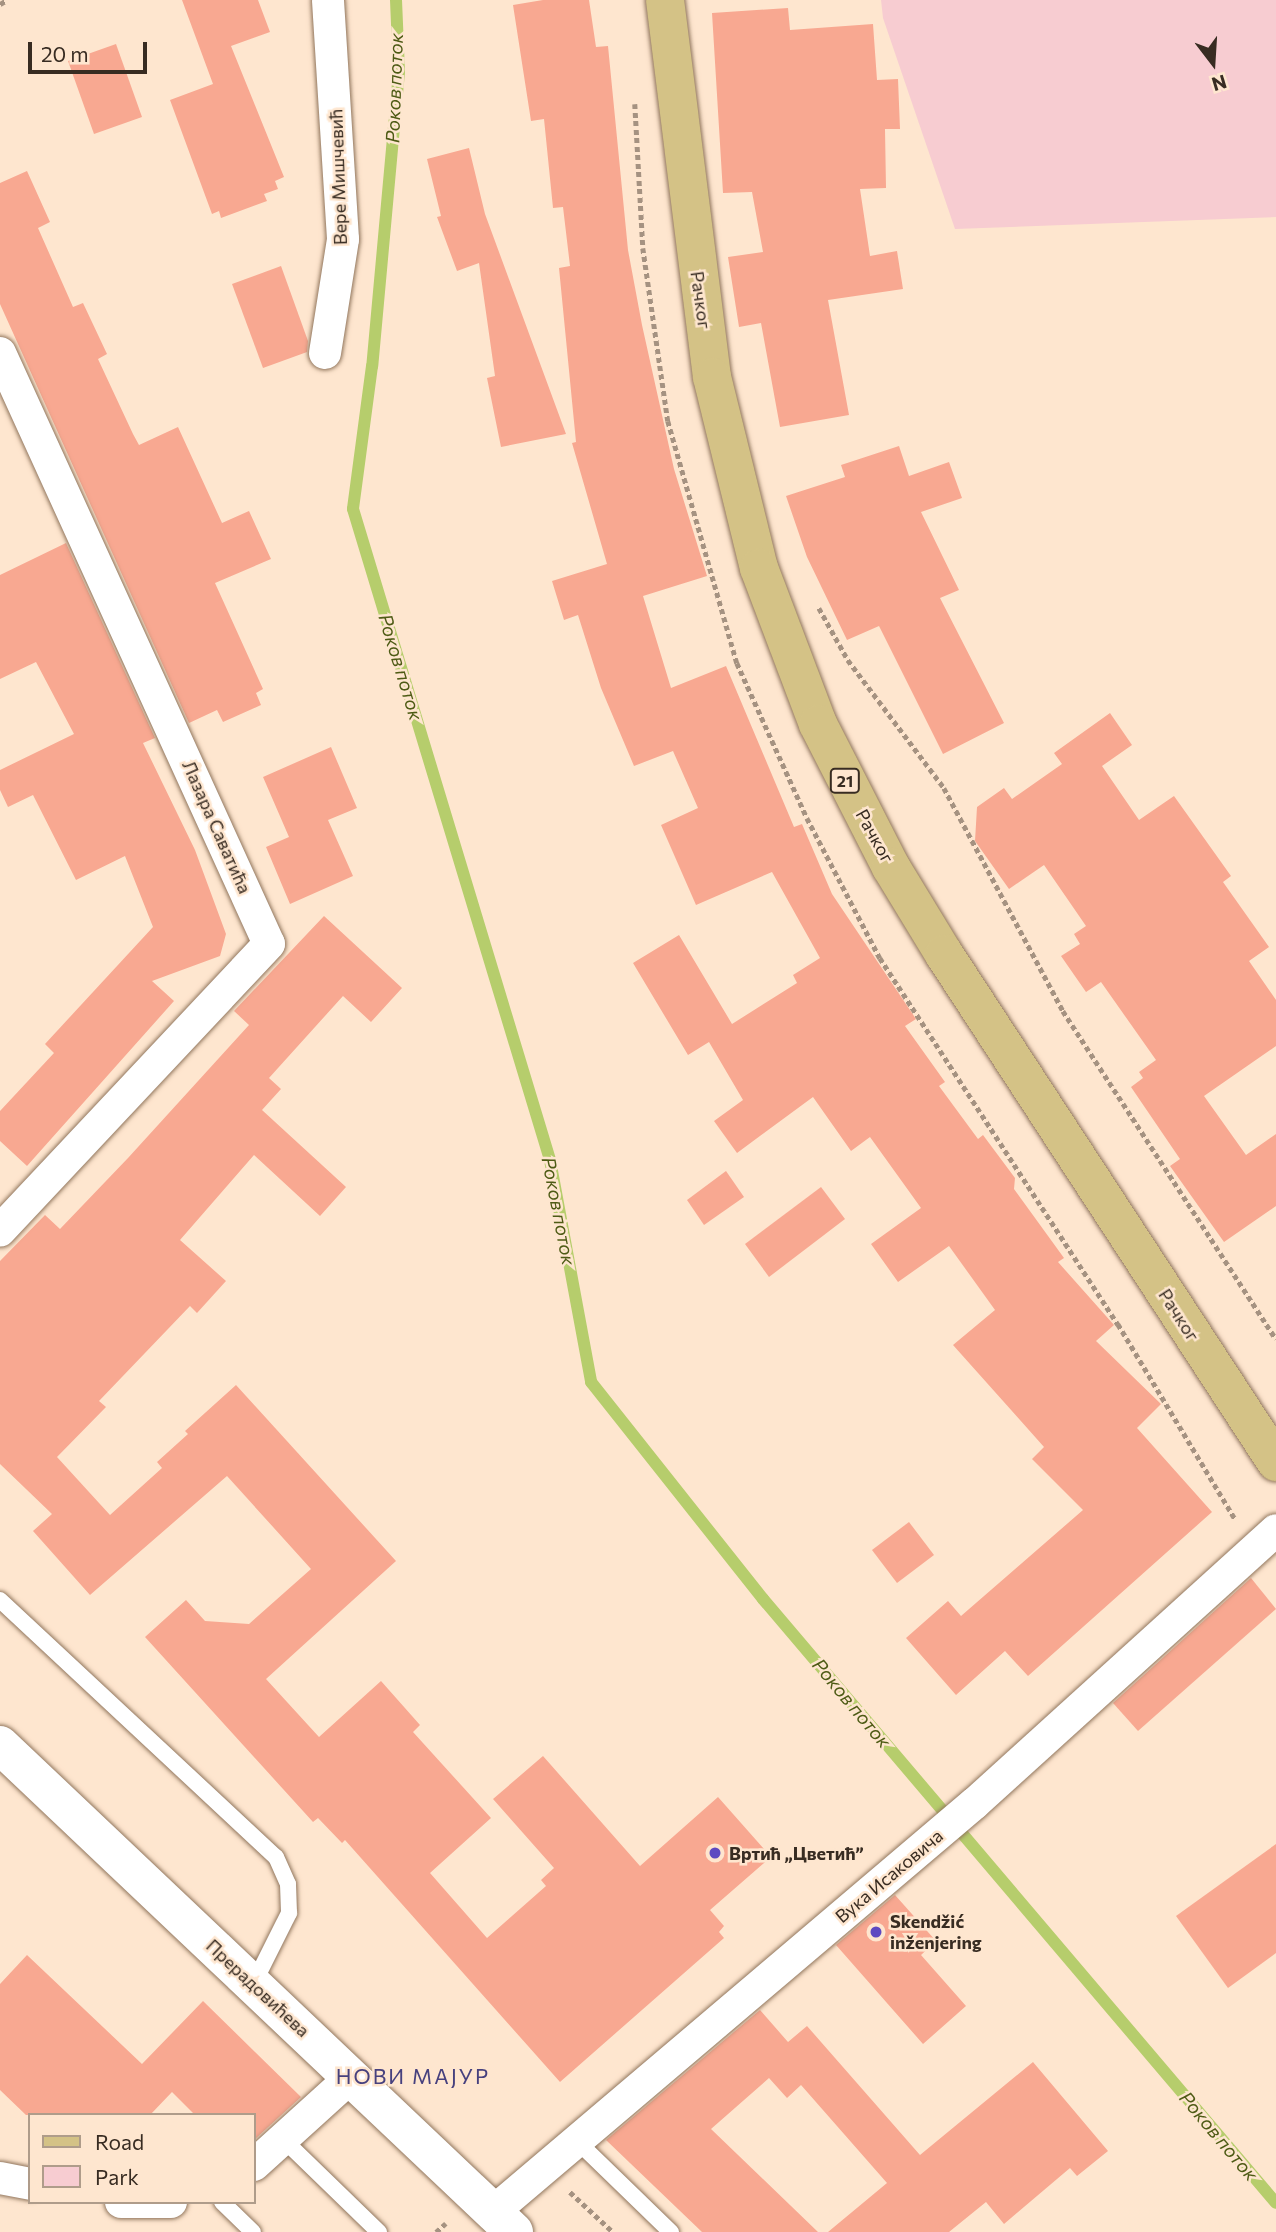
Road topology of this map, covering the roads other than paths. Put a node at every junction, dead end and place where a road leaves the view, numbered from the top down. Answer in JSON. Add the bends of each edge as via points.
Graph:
{"nodes":[{"id":1,"x":328,"y":0,"type":"edge"},
{"id":2,"x":666,"y":0,"type":"edge"},
{"id":3,"x":0,"y":353,"type":"edge"},
{"id":4,"x":325,"y":353,"type":"dead end"},
{"id":5,"x":0,"y":1230,"type":"edge"},
{"id":6,"x":1276,"y":1462,"type":"edge"},
{"id":7,"x":1276,"y":1530,"type":"edge"},
{"id":8,"x":0,"y":1600,"type":"edge"},
{"id":9,"x":0,"y":1745,"type":"edge"},
{"id":10,"x":254,"y":1983,"type":"junction"},
{"id":11,"x":351,"y":2077,"type":"junction"},
{"id":12,"x":285,"y":2141,"type":"junction"},
{"id":13,"x":577,"y":2141,"type":"junction"},
{"id":14,"x":256,"y":2163,"type":"edge"},
{"id":15,"x":0,"y":2178,"type":"edge"},
{"id":16,"x":28,"y":2184,"type":"edge"},
{"id":17,"x":224,"y":2204,"type":"edge"},
{"id":18,"x":504,"y":2222,"type":"edge"},
{"id":19,"x":253,"y":2232,"type":"edge"},
{"id":20,"x":379,"y":2232,"type":"edge"},
{"id":21,"x":671,"y":2232,"type":"edge"}],
"edges":[{"from":1,"to":4,"type":"street","name":"Вере Мишчевић","via":[[343,239]]},
{"from":2,"to":6,"type":"main road","name":"Рачког","number":"21","via":[[712,377],[759,568],[808,701],[850,791],[944,954]]},
{"from":3,"to":5,"type":"street","name":"Лазара Саватића","via":[[269,944]]},
{"from":7,"to":13,"type":"street","name":"Вука Исаковича","via":[[975,1803]]},
{"from":8,"to":10,"type":"lane","via":[[276,1857],[288,1884],[289,1913]]},
{"from":9,"to":10,"type":"main road","name":"Прерадовићева"},
{"from":10,"to":11,"type":"main road","name":"Прерадовићева"},
{"from":11,"to":12,"type":"street"},
{"from":11,"to":18,"type":"main road","name":"Прерадовићева"},
{"from":12,"to":14,"type":"street"},
{"from":12,"to":20,"type":"lane"},
{"from":13,"to":18,"type":"street","name":"Вука Исаковича","via":[[545,2168]]},
{"from":13,"to":21,"type":"lane"},
{"from":15,"to":16,"type":"street"},
{"from":17,"to":19,"type":"lane"}]}
